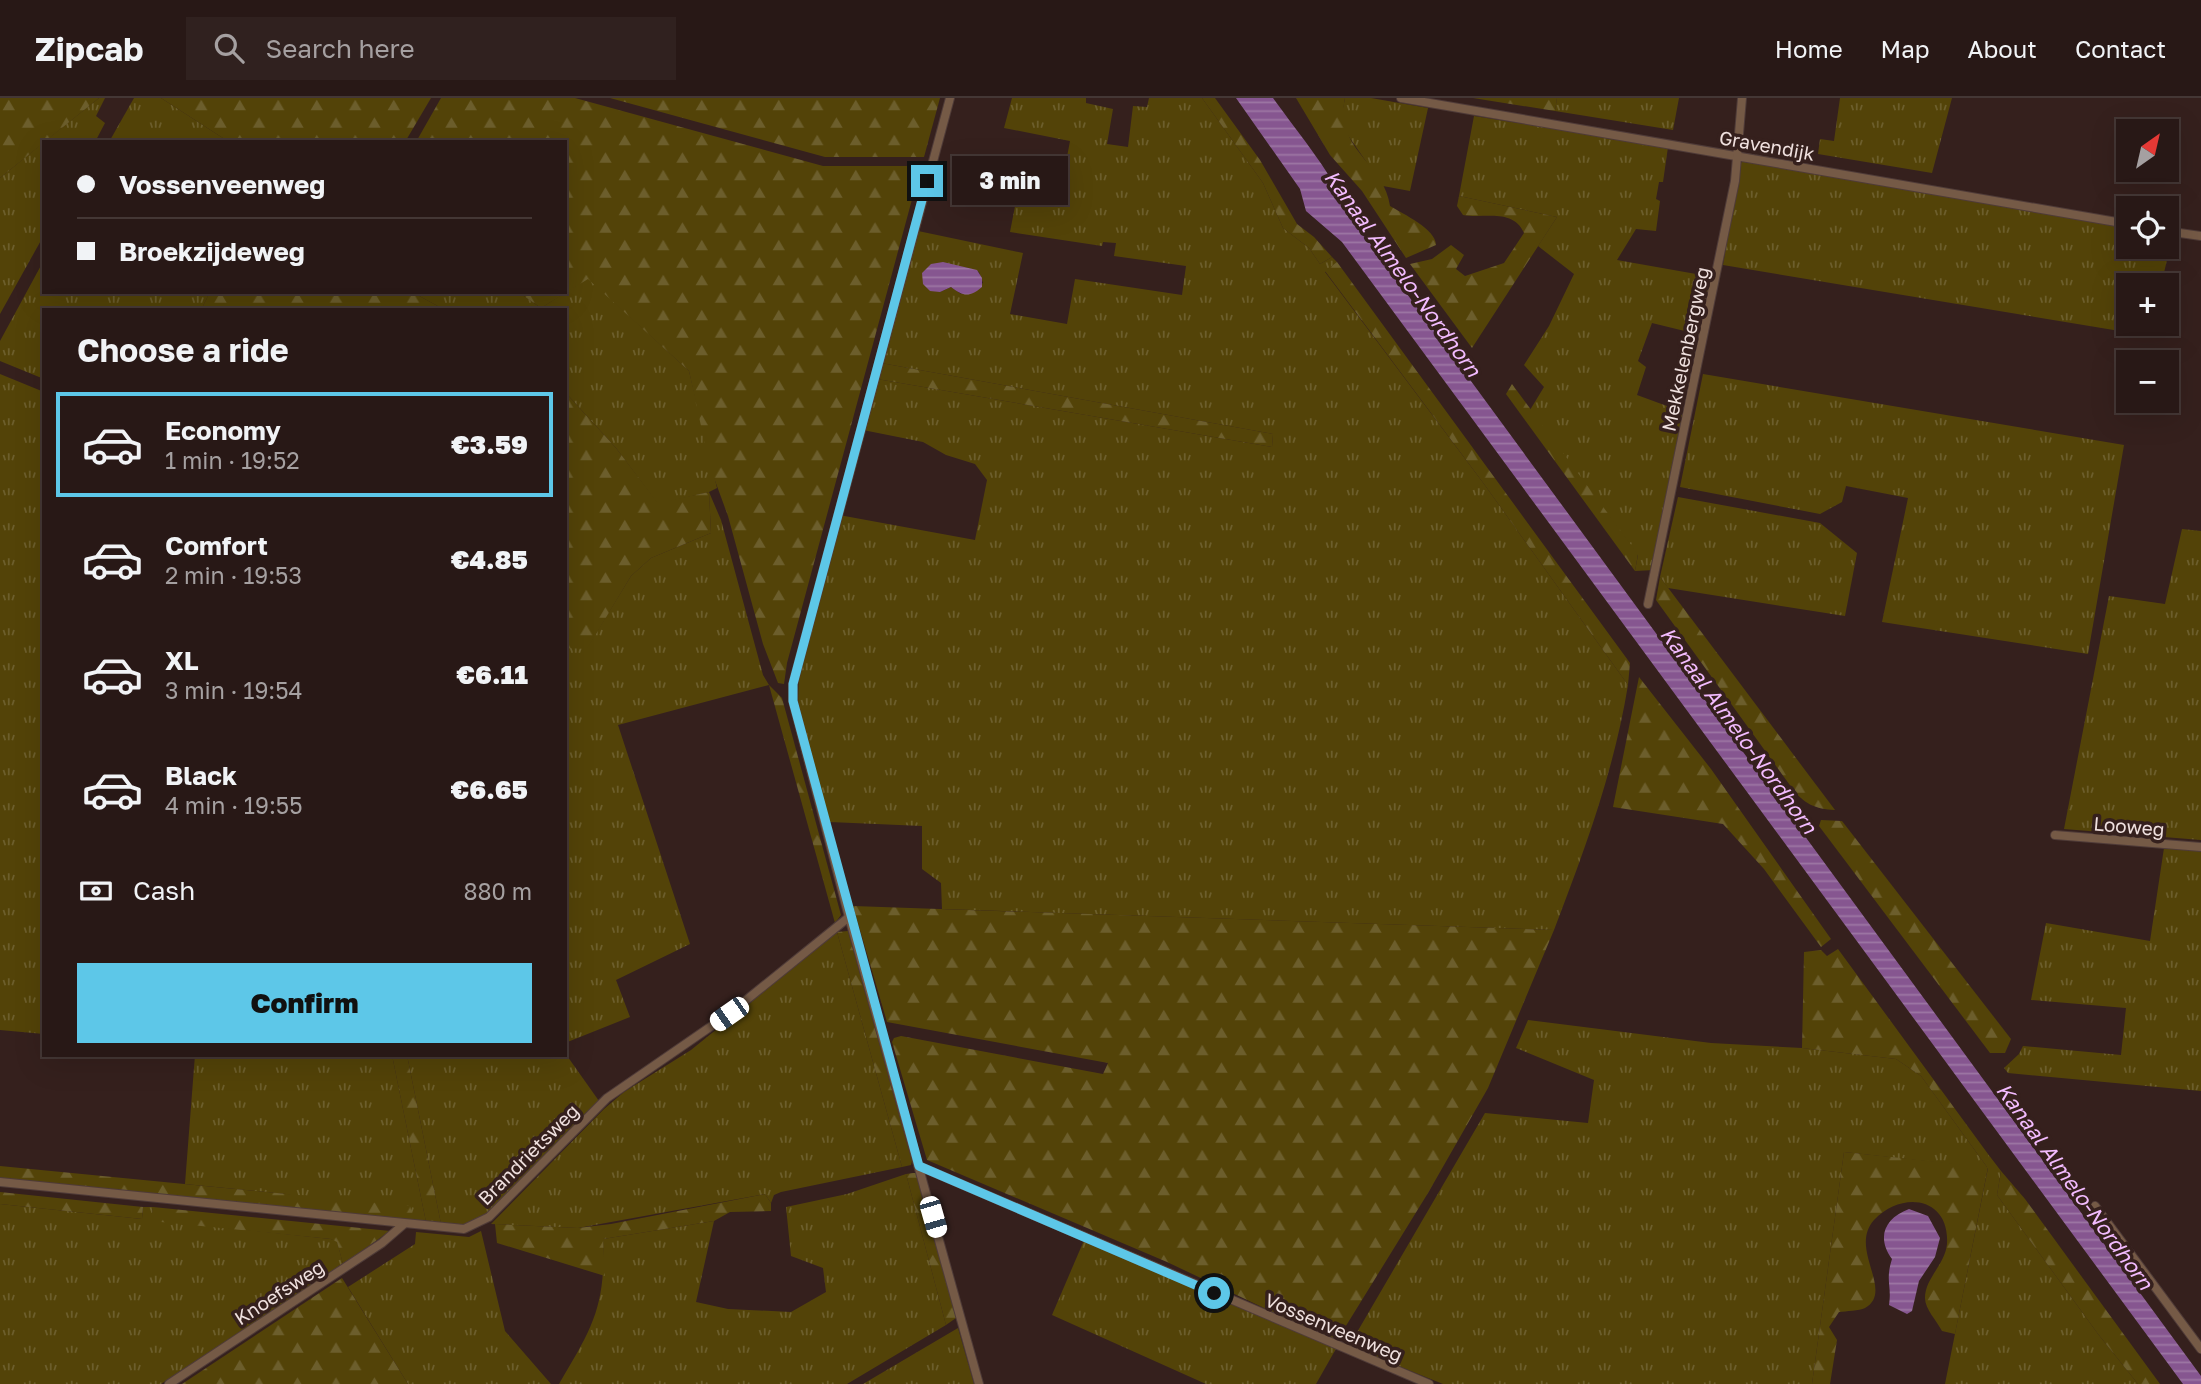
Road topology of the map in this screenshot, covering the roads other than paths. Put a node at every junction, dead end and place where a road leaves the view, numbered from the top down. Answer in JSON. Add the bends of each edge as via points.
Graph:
{"nodes":[{"id":1,"x":950,"y":98,"type":"edge"},
{"id":2,"x":1401,"y":98,"type":"edge"},
{"id":3,"x":1742,"y":98,"type":"edge"},
{"id":4,"x":1738,"y":156,"type":"junction"},
{"id":5,"x":2116,"y":222,"type":"edge"},
{"id":6,"x":2179,"y":233,"type":"edge"},
{"id":7,"x":2201,"y":236,"type":"edge"},
{"id":8,"x":1648,"y":604,"type":"dead end"},
{"id":9,"x":2054,"y":835,"type":"dead end"},
{"id":10,"x":2201,"y":847,"type":"edge"},
{"id":11,"x":849,"y":917,"type":"junction"},
{"id":12,"x":919,"y":1166,"type":"junction"},
{"id":13,"x":0,"y":1182,"type":"edge"},
{"id":14,"x":2095,"y":1206,"type":"dead end"},
{"id":15,"x":404,"y":1223,"type":"junction"},
{"id":16,"x":2201,"y":1349,"type":"edge"},
{"id":17,"x":169,"y":1384,"type":"edge"},
{"id":18,"x":979,"y":1384,"type":"edge"},
{"id":19,"x":1429,"y":1384,"type":"edge"}],
"edges":[{"from":1,"to":11,"type":"street","via":[[793,684],[793,701]]},
{"from":2,"to":4,"type":"street","name":"Gravendijk"},
{"from":3,"to":4,"type":"street","name":"Mekkelenbergweg"},
{"from":4,"to":5,"type":"street","name":"Gravendijk"},
{"from":4,"to":8,"type":"street","name":"Mekkelenbergweg"},
{"from":6,"to":7,"type":"street"},
{"from":9,"to":10,"type":"street","name":"Looweg"},
{"from":11,"to":12,"type":"street"},
{"from":11,"to":15,"type":"street","name":"Brandrietsweg","via":[[729,1014],[607,1098],[489,1217],[464,1229]]},
{"from":12,"to":18,"type":"street"},
{"from":12,"to":19,"type":"street","name":"Vossenveenweg"},
{"from":13,"to":15,"type":"street","name":"Brandrietsweg"},
{"from":14,"to":16,"type":"street"},
{"from":15,"to":17,"type":"street","name":"Knoefsweg","via":[[382,1243]]}]}
